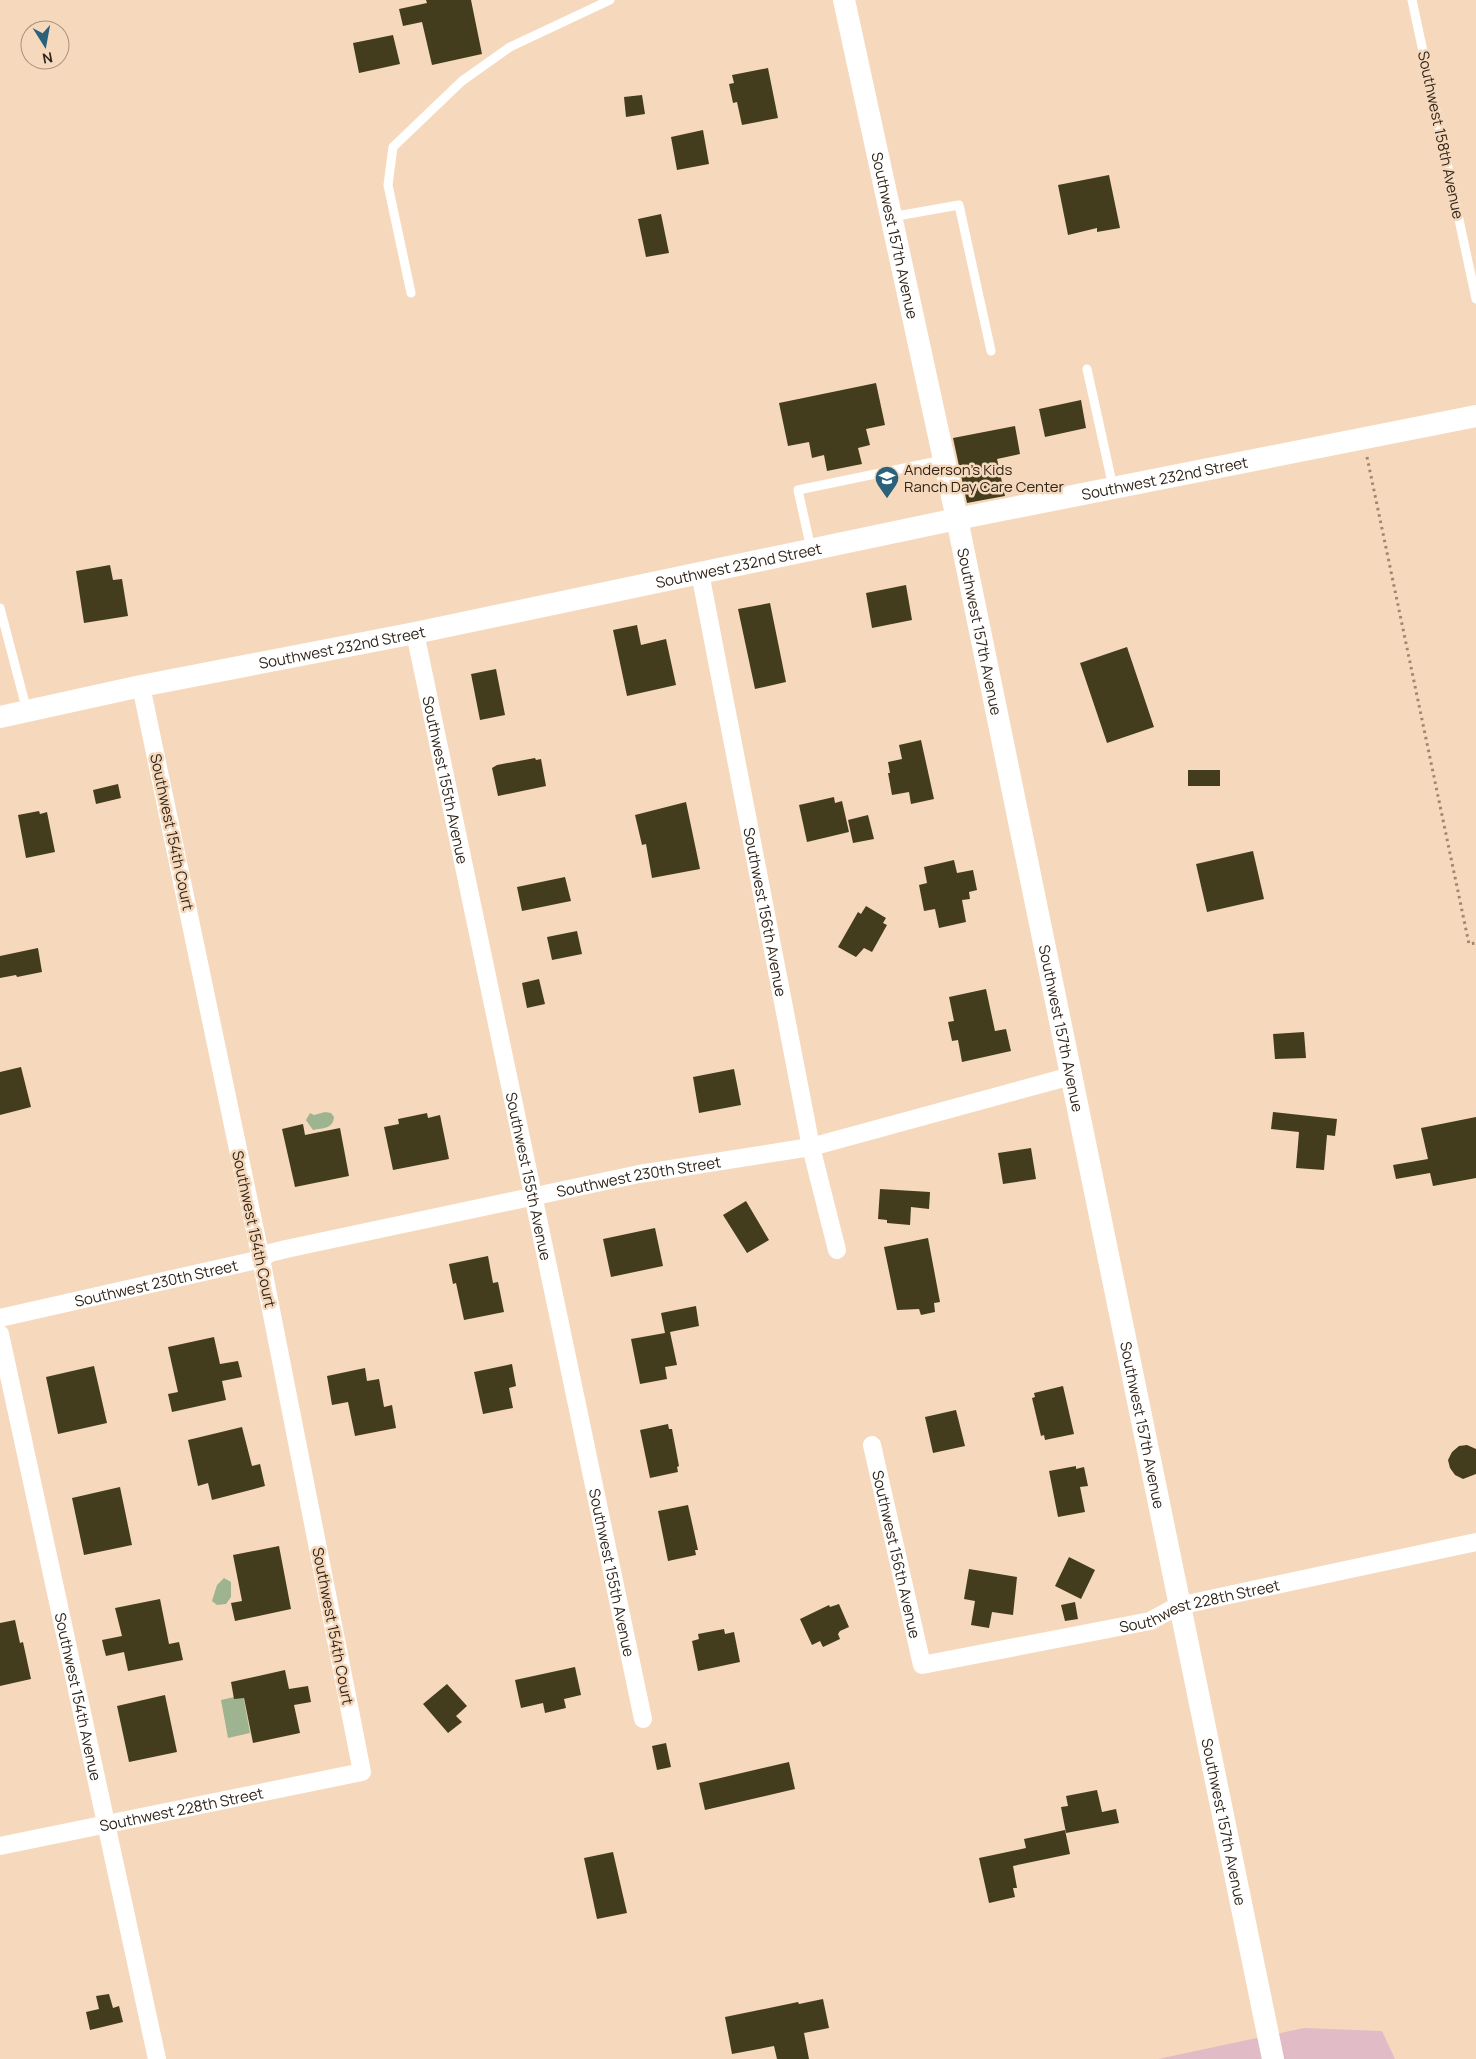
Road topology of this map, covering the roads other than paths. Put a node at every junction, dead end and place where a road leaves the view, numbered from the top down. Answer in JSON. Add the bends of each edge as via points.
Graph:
{"nodes":[{"id":1,"x":610,"y":0,"type":"edge"},
{"id":2,"x":844,"y":0,"type":"edge"},
{"id":3,"x":1412,"y":0,"type":"edge"},
{"id":4,"x":891,"y":217,"type":"junction"},
{"id":5,"x":411,"y":292,"type":"dead end"},
{"id":6,"x":1476,"y":299,"type":"edge"},
{"id":7,"x":991,"y":351,"type":"dead end"},
{"id":8,"x":1087,"y":369,"type":"dead end"},
{"id":9,"x":1476,"y":416,"type":"edge"},
{"id":10,"x":944,"y":460,"type":"junction"},
{"id":11,"x":1114,"y":488,"type":"junction"},
{"id":12,"x":957,"y":519,"type":"junction"},
{"id":13,"x":811,"y":549,"type":"junction"},
{"id":14,"x":700,"y":573,"type":"junction"},
{"id":15,"x":0,"y":608,"type":"edge"},
{"id":16,"x":415,"y":633,"type":"junction"},
{"id":17,"x":141,"y":686,"type":"junction"},
{"id":18,"x":28,"y":711,"type":"junction"},
{"id":19,"x":0,"y":717,"type":"edge"},
{"id":20,"x":1071,"y":1076,"type":"junction"},
{"id":21,"x":811,"y":1147,"type":"junction"},
{"id":22,"x":533,"y":1198,"type":"junction"},
{"id":23,"x":837,"y":1250,"type":"dead end"},
{"id":24,"x":261,"y":1259,"type":"junction"},
{"id":25,"x":0,"y":1318,"type":"edge"},
{"id":26,"x":0,"y":1334,"type":"edge"},
{"id":27,"x":872,"y":1445,"type":"dead end"},
{"id":28,"x":1476,"y":1542,"type":"edge"},
{"id":29,"x":1178,"y":1606,"type":"junction"},
{"id":30,"x":922,"y":1666,"type":"joint"},
{"id":31,"x":643,"y":1719,"type":"dead end"},
{"id":32,"x":362,"y":1772,"type":"joint"},
{"id":33,"x":107,"y":1826,"type":"junction"},
{"id":34,"x":0,"y":1846,"type":"edge"},
{"id":35,"x":157,"y":2059,"type":"edge"},
{"id":36,"x":1272,"y":2059,"type":"edge"}],
"edges":[{"from":1,"to":5,"type":"lane","via":[[510,47],[462,81],[393,147],[388,185]]},
{"from":2,"to":4,"type":"street","name":"Southwest 157th Avenue"},
{"from":3,"to":6,"type":"lane","name":"Southwest 158th Avenue"},
{"from":4,"to":7,"type":"lane","via":[[959,205]]},
{"from":4,"to":10,"type":"street","name":"Southwest 157th Avenue"},
{"from":8,"to":11,"type":"lane"},
{"from":9,"to":11,"type":"street","name":"Southwest 232nd Street"},
{"from":10,"to":12,"type":"street","name":"Southwest 157th Avenue"},
{"from":10,"to":13,"type":"lane","via":[[798,490]]},
{"from":11,"to":12,"type":"street","name":"Southwest 232nd Street"},
{"from":12,"to":13,"type":"street","name":"Southwest 232nd Street"},
{"from":12,"to":20,"type":"street","name":"Southwest 157th Avenue"},
{"from":13,"to":14,"type":"street","name":"Southwest 232nd Street"},
{"from":14,"to":16,"type":"street","name":"Southwest 232nd Street"},
{"from":14,"to":21,"type":"street","name":"Southwest 156th Avenue"},
{"from":15,"to":18,"type":"lane"},
{"from":16,"to":17,"type":"street","name":"Southwest 232nd Street"},
{"from":16,"to":22,"type":"street","name":"Southwest 155th Avenue"},
{"from":17,"to":18,"type":"street","name":"Southwest 232nd Street"},
{"from":17,"to":24,"type":"street","name":"Southwest 154th Court"},
{"from":18,"to":19,"type":"street","name":"Southwest 232nd Street"},
{"from":20,"to":21,"type":"street","name":"Southwest 230th Street"},
{"from":20,"to":29,"type":"street","name":"Southwest 157th Avenue"},
{"from":21,"to":22,"type":"street","name":"Southwest 230th Street","via":[[639,1174]]},
{"from":21,"to":23,"type":"street","name":"Southwest 156th Avenue"},
{"from":22,"to":24,"type":"street","name":"Southwest 230th Street","via":[[286,1249]]},
{"from":22,"to":31,"type":"street","name":"Southwest 155th Avenue"},
{"from":24,"to":25,"type":"street","name":"Southwest 230th Street"},
{"from":24,"to":32,"type":"street","name":"Southwest 154th Court"},
{"from":26,"to":33,"type":"street","name":"Southwest 154th Avenue"},
{"from":27,"to":30,"type":"street","name":"Southwest 156th Avenue"},
{"from":28,"to":29,"type":"street","name":"Southwest 228th Street"},
{"from":29,"to":30,"type":"street","name":"Southwest 228th Street","via":[[1150,1621]]},
{"from":29,"to":36,"type":"street","name":"Southwest 157th Avenue"},
{"from":32,"to":33,"type":"street","name":"Southwest 228th Street"},
{"from":33,"to":34,"type":"street","name":"Southwest 228th Street"},
{"from":33,"to":35,"type":"street","name":"Southwest 154th Avenue"}]}
